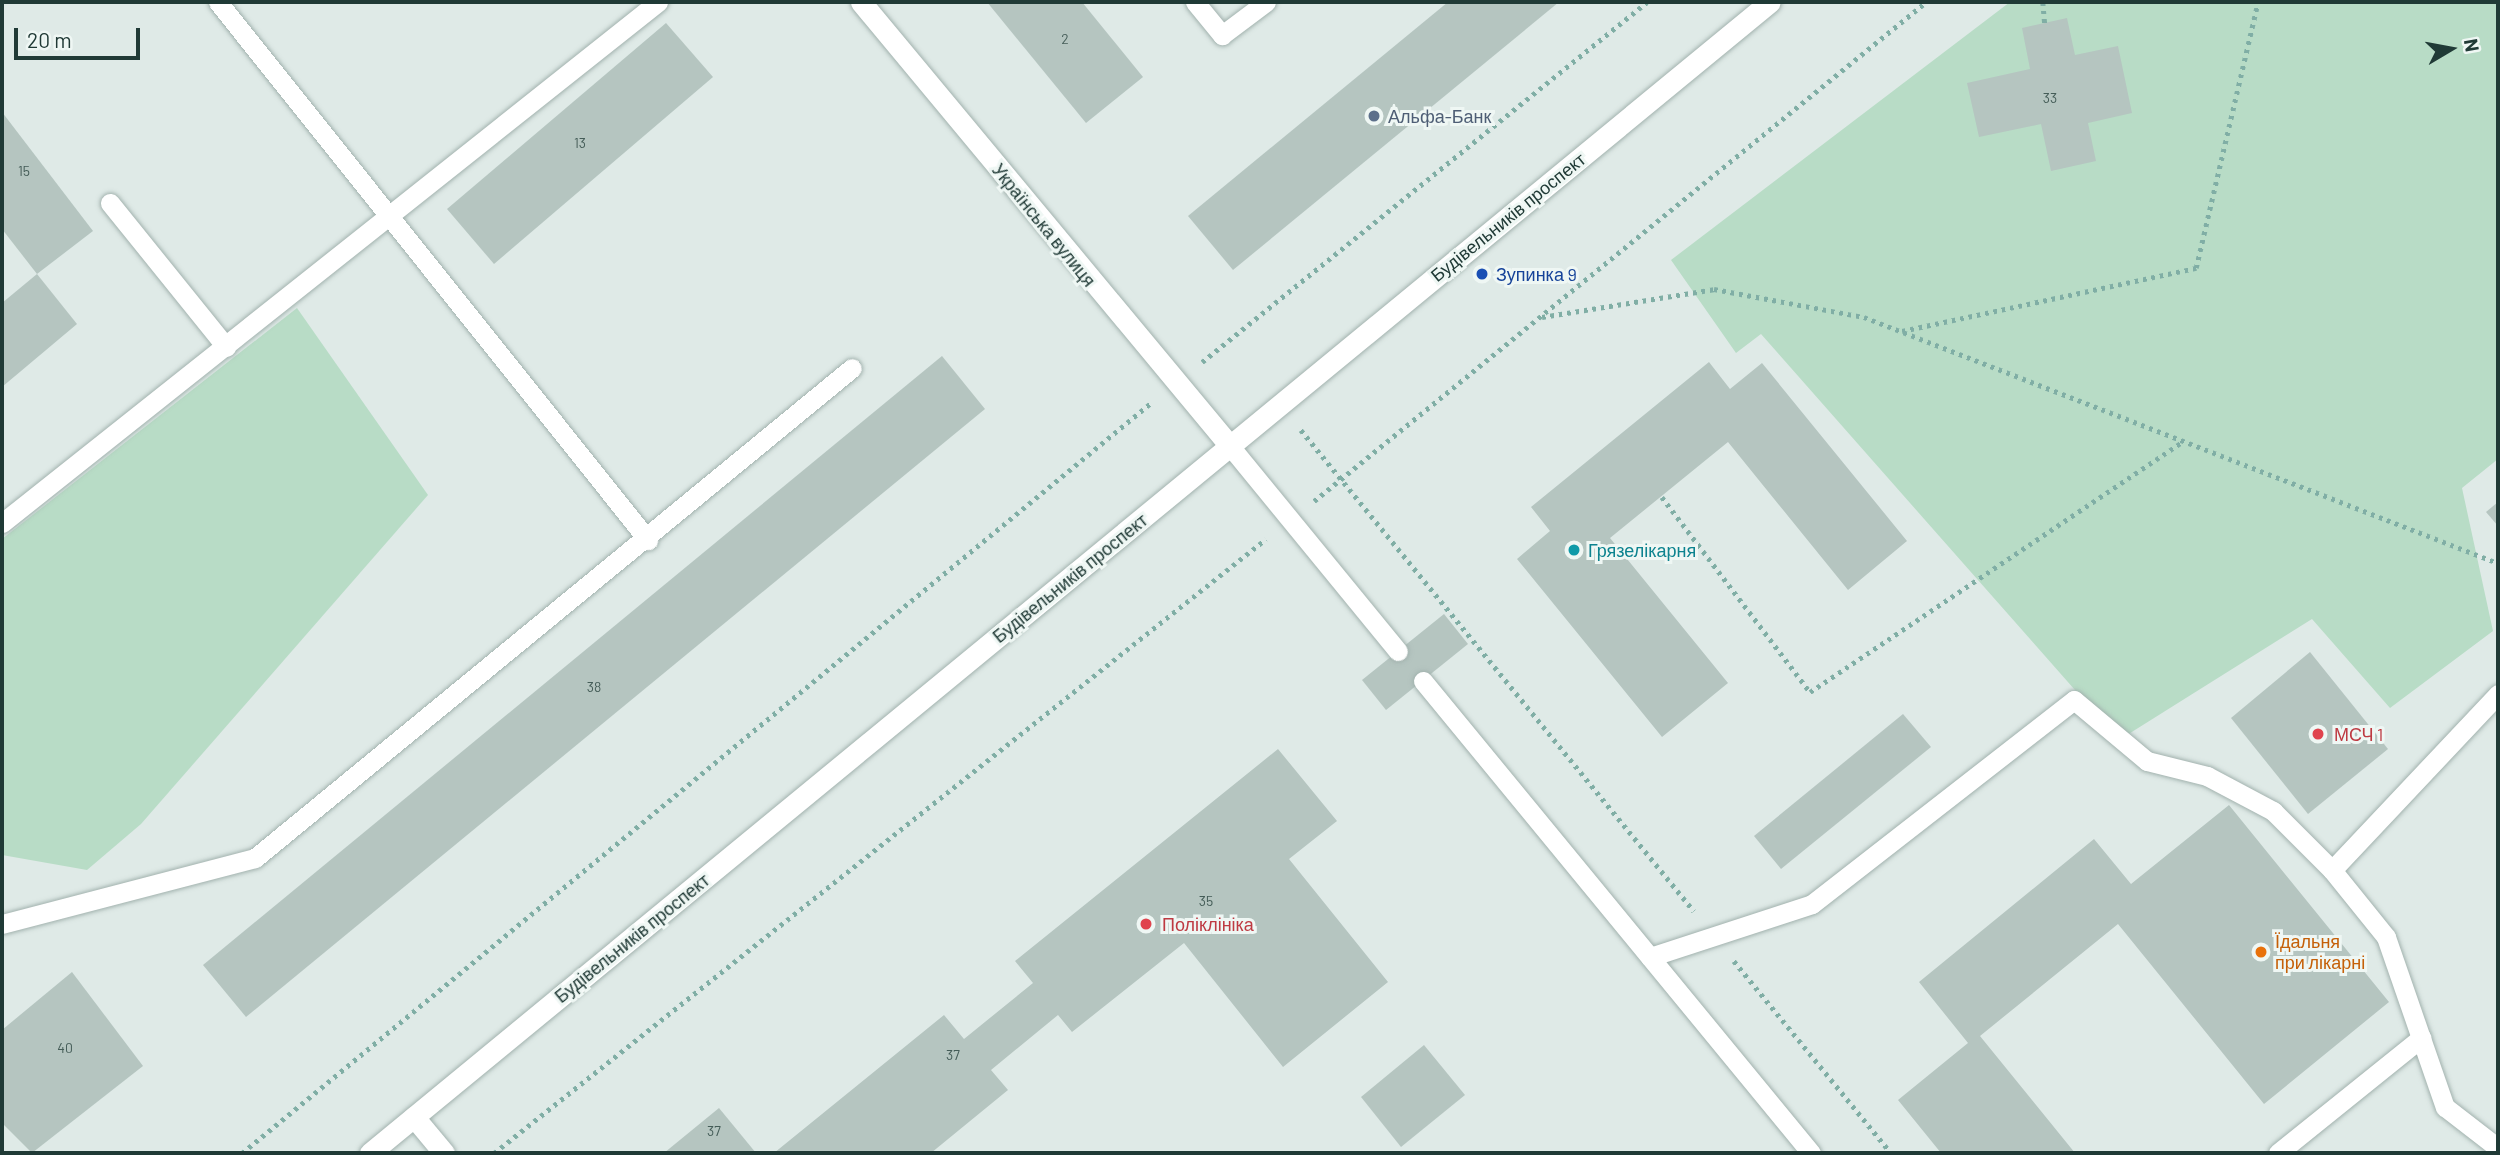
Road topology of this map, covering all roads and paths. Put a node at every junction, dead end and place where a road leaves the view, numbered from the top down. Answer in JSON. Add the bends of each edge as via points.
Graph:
{"nodes":[{"id":1,"x":218,"y":2,"type":"edge"},
{"id":2,"x":658,"y":2,"type":"edge"},
{"id":3,"x":860,"y":2,"type":"edge"},
{"id":4,"x":1195,"y":2,"type":"edge"},
{"id":5,"x":1266,"y":2,"type":"edge"},
{"id":6,"x":1647,"y":2,"type":"edge"},
{"id":7,"x":1770,"y":2,"type":"edge"},
{"id":8,"x":1926,"y":2,"type":"edge"},
{"id":9,"x":2043,"y":2,"type":"edge"},
{"id":10,"x":2258,"y":2,"type":"edge"},
{"id":11,"x":2045,"y":23,"type":"dead end"},
{"id":12,"x":110,"y":202,"type":"dead end"},
{"id":13,"x":390,"y":216,"type":"junction"},
{"id":14,"x":1539,"y":318,"type":"junction"},
{"id":15,"x":1901,"y":331,"type":"junction"},
{"id":16,"x":226,"y":347,"type":"junction"},
{"id":17,"x":852,"y":368,"type":"dead end"},
{"id":18,"x":1175,"y":384,"type":"junction"},
{"id":19,"x":1280,"y":405,"type":"junction"},
{"id":20,"x":2184,"y":441,"type":"junction"},
{"id":21,"x":1230,"y":446,"type":"junction"},
{"id":22,"x":1341,"y":480,"type":"junction"},
{"id":23,"x":1662,"y":497,"type":"dead end"},
{"id":24,"x":1290,"y":520,"type":"junction"},
{"id":25,"x":2,"y":523,"type":"edge"},
{"id":26,"x":648,"y":540,"type":"junction"},
{"id":27,"x":2498,"y":563,"type":"edge"},
{"id":28,"x":1398,"y":651,"type":"dead end"},
{"id":29,"x":1423,"y":681,"type":"dead end"},
{"id":30,"x":2498,"y":694,"type":"edge"},
{"id":31,"x":2332,"y":870,"type":"junction"},
{"id":32,"x":2,"y":924,"type":"edge"},
{"id":33,"x":1714,"y":936,"type":"junction"},
{"id":34,"x":1650,"y":957,"type":"junction"},
{"id":35,"x":2421,"y":1038,"type":"junction"},
{"id":36,"x":414,"y":1116,"type":"junction"},
{"id":37,"x":2498,"y":1147,"type":"edge"},
{"id":38,"x":242,"y":1153,"type":"edge"},
{"id":39,"x":370,"y":1153,"type":"edge"},
{"id":40,"x":444,"y":1153,"type":"edge"},
{"id":41,"x":494,"y":1153,"type":"edge"},
{"id":42,"x":1811,"y":1153,"type":"edge"},
{"id":43,"x":1891,"y":1153,"type":"edge"},
{"id":44,"x":2278,"y":1153,"type":"edge"}],
"edges":[{"from":1,"to":13,"type":"lane"},
{"from":2,"to":13,"type":"lane"},
{"from":3,"to":18,"type":"street","name":"Українська вулиця"},
{"from":4,"to":5,"type":"lane","via":[[1222,35]]},
{"from":6,"to":18,"type":"path"},
{"from":7,"to":19,"type":"street","name":"Будівельників проспект"},
{"from":8,"to":14,"type":"path"},
{"from":9,"to":11,"type":"path"},
{"from":10,"to":15,"type":"path","via":[[2196,268]]},
{"from":12,"to":16,"type":"lane"},
{"from":13,"to":16,"type":"lane"},
{"from":13,"to":26,"type":"lane"},
{"from":14,"to":15,"type":"path","via":[[1714,289],[1864,317]]},
{"from":14,"to":22,"type":"path"},
{"from":15,"to":20,"type":"path"},
{"from":16,"to":25,"type":"lane"},
{"from":17,"to":26,"type":"lane"},
{"from":18,"to":21,"type":"street","name":"Українська вулиця"},
{"from":18,"to":38,"type":"path"},
{"from":19,"to":21,"type":"street","name":"Будівельників проспект"},
{"from":19,"to":22,"type":"path"},
{"from":20,"to":23,"type":"path","via":[[1810,692]]},
{"from":20,"to":27,"type":"path"},
{"from":21,"to":24,"type":"lane"},
{"from":21,"to":36,"type":"street","name":"Будівельників проспект"},
{"from":22,"to":24,"type":"path"},
{"from":22,"to":33,"type":"path"},
{"from":24,"to":28,"type":"lane"},
{"from":24,"to":41,"type":"path"},
{"from":26,"to":32,"type":"lane","via":[[255,858]]},
{"from":29,"to":34,"type":"lane"},
{"from":30,"to":31,"type":"lane"},
{"from":31,"to":33,"type":"lane","via":[[2273,811],[2207,776],[2147,761],[2074,701],[1812,904]]},
{"from":31,"to":35,"type":"lane","via":[[2386,937]]},
{"from":33,"to":34,"type":"lane"},
{"from":33,"to":43,"type":"path"},
{"from":34,"to":42,"type":"lane"},
{"from":35,"to":37,"type":"lane","via":[[2445,1107]]},
{"from":35,"to":44,"type":"lane"},
{"from":36,"to":39,"type":"street","name":"Будівельників проспект"},
{"from":36,"to":40,"type":"street"}]}
